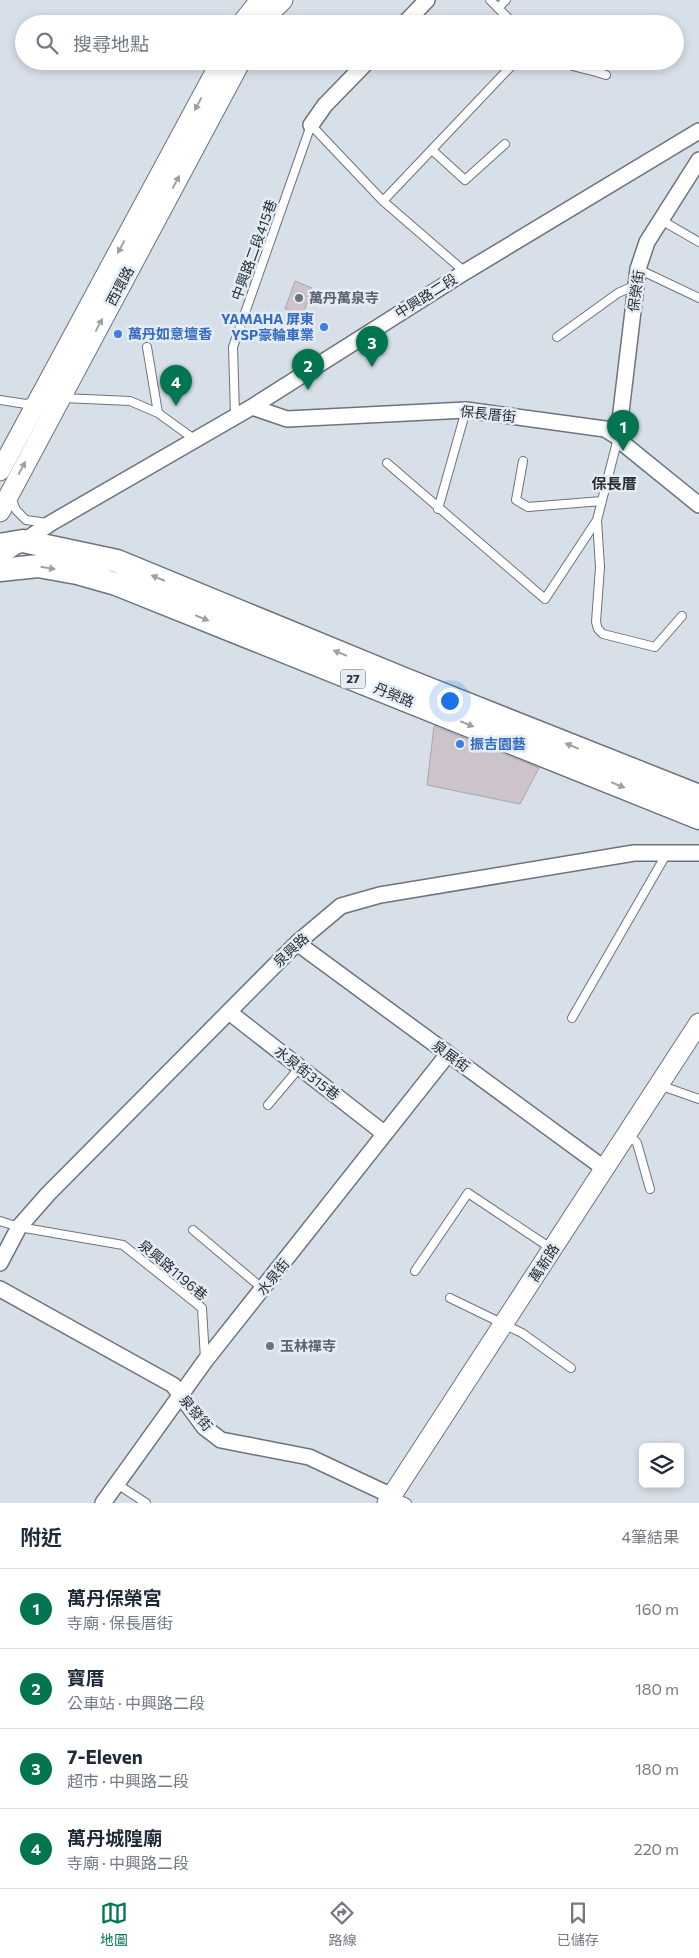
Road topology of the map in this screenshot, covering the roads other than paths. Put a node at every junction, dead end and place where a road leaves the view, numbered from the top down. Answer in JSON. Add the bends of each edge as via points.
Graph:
{"nodes":[{"id":1,"x":260,"y":0,"type":"edge"},
{"id":2,"x":283,"y":0,"type":"edge"},
{"id":3,"x":427,"y":0,"type":"edge"},
{"id":4,"x":490,"y":0,"type":"edge"},
{"id":5,"x":506,"y":0,"type":"edge"},
{"id":6,"x":498,"y":8,"type":"junction"},
{"id":7,"x":249,"y":15,"type":"edge"},
{"id":8,"x":270,"y":15,"type":"edge"},
{"id":9,"x":413,"y":15,"type":"edge"},
{"id":10,"x":505,"y":15,"type":"edge"},
{"id":11,"x":216,"y":70,"type":"edge"},
{"id":12,"x":236,"y":70,"type":"edge"},
{"id":13,"x":359,"y":70,"type":"edge"},
{"id":14,"x":508,"y":70,"type":"edge"},
{"id":15,"x":590,"y":70,"type":"edge"},
{"id":16,"x":606,"y":75,"type":"dead end"},
{"id":17,"x":311,"y":125,"type":"junction"},
{"id":18,"x":699,"y":131,"type":"edge"},
{"id":19,"x":505,"y":144,"type":"dead end"},
{"id":20,"x":432,"y":150,"type":"junction"},
{"id":21,"x":699,"y":160,"type":"edge"},
{"id":22,"x":383,"y":201,"type":"junction"},
{"id":23,"x":661,"y":220,"type":"junction"},
{"id":24,"x":699,"y":242,"type":"edge"},
{"id":25,"x":638,"y":269,"type":"junction"},
{"id":26,"x":465,"y":272,"type":"junction"},
{"id":27,"x":636,"y":285,"type":"junction"},
{"id":28,"x":699,"y":298,"type":"edge"},
{"id":29,"x":557,"y":337,"type":"dead end"},
{"id":30,"x":147,"y":347,"type":"dead end"},
{"id":31,"x":50,"y":398,"type":"junction"},
{"id":32,"x":0,"y":400,"type":"edge"},
{"id":33,"x":252,"y":407,"type":"junction"},
{"id":34,"x":466,"y":410,"type":"junction"},
{"id":35,"x":158,"y":413,"type":"junction"},
{"id":36,"x":235,"y":415,"type":"junction"},
{"id":37,"x":618,"y":437,"type":"junction"},
{"id":38,"x":194,"y":439,"type":"junction"},
{"id":39,"x":522,"y":462,"type":"dead end"},
{"id":40,"x":387,"y":463,"type":"dead end"},
{"id":41,"x":0,"y":471,"type":"edge"},
{"id":42,"x":10,"y":493,"type":"junction"},
{"id":43,"x":602,"y":501,"type":"junction"},
{"id":44,"x":699,"y":504,"type":"edge"},
{"id":45,"x":438,"y":508,"type":"junction"},
{"id":46,"x":0,"y":512,"type":"edge"},
{"id":47,"x":597,"y":520,"type":"junction"},
{"id":48,"x":51,"y":523,"type":"junction"},
{"id":49,"x":23,"y":542,"type":"junction"},
{"id":50,"x":0,"y":545,"type":"edge"},
{"id":51,"x":0,"y":557,"type":"edge"},
{"id":52,"x":0,"y":570,"type":"edge"},
{"id":53,"x":682,"y":616,"type":"dead end"},
{"id":54,"x":401,"y":688,"type":"junction"},
{"id":55,"x":699,"y":796,"type":"edge"},
{"id":56,"x":699,"y":818,"type":"edge"},
{"id":57,"x":667,"y":853,"type":"junction"},
{"id":58,"x":699,"y":853,"type":"edge"},
{"id":59,"x":297,"y":943,"type":"junction"},
{"id":60,"x":229,"y":1012,"type":"junction"},
{"id":61,"x":572,"y":1018,"type":"dead end"},
{"id":62,"x":699,"y":1023,"type":"edge"},
{"id":63,"x":448,"y":1054,"type":"junction"},
{"id":64,"x":300,"y":1067,"type":"junction"},
{"id":65,"x":658,"y":1085,"type":"junction"},
{"id":66,"x":699,"y":1100,"type":"edge"},
{"id":67,"x":268,"y":1105,"type":"dead end"},
{"id":68,"x":628,"y":1133,"type":"junction"},
{"id":69,"x":385,"y":1134,"type":"junction"},
{"id":70,"x":605,"y":1169,"type":"junction"},
{"id":71,"x":650,"y":1190,"type":"dead end"},
{"id":72,"x":0,"y":1221,"type":"edge"},
{"id":73,"x":20,"y":1227,"type":"junction"},
{"id":74,"x":194,"y":1230,"type":"dead end"},
{"id":75,"x":553,"y":1250,"type":"junction"},
{"id":76,"x":0,"y":1263,"type":"edge"},
{"id":77,"x":414,"y":1271,"type":"dead end"},
{"id":78,"x":263,"y":1289,"type":"junction"},
{"id":79,"x":0,"y":1290,"type":"edge"},
{"id":80,"x":450,"y":1298,"type":"dead end"},
{"id":81,"x":504,"y":1325,"type":"junction"},
{"id":82,"x":205,"y":1362,"type":"junction"},
{"id":83,"x":571,"y":1368,"type":"dead end"},
{"id":84,"x":180,"y":1396,"type":"junction"},
{"id":85,"x":116,"y":1484,"type":"junction"},
{"id":86,"x":395,"y":1501,"type":"edge"},
{"id":87,"x":103,"y":1503,"type":"edge"},
{"id":88,"x":146,"y":1503,"type":"edge"}],
"edges":[{"from":1,"to":7,"type":"street"},
{"from":2,"to":8,"type":"street"},
{"from":3,"to":9,"type":"street"},
{"from":4,"to":6,"type":"lane"},
{"from":5,"to":6,"type":"lane"},
{"from":6,"to":10,"type":"lane"},
{"from":11,"to":31,"type":"street","name":"西環路","one_way":true},
{"from":31,"to":12,"type":"street","name":"西環路","one_way":true},
{"from":13,"to":17,"type":"street","via":[[325,105]]},
{"from":14,"to":20,"type":"lane"},
{"from":15,"to":16,"type":"lane"},
{"from":17,"to":22,"type":"lane"},
{"from":17,"to":36,"type":"lane","name":"中興路二段415巷","via":[[233,348]]},
{"from":18,"to":26,"type":"street","name":"中興路二段"},
{"from":19,"to":20,"type":"lane","via":[[465,180]]},
{"from":20,"to":22,"type":"lane"},
{"from":21,"to":23,"type":"street","name":"保榮街"},
{"from":22,"to":26,"type":"lane"},
{"from":23,"to":24,"type":"lane"},
{"from":23,"to":25,"type":"street","name":"保榮街","via":[[647,242]]},
{"from":25,"to":27,"type":"street","name":"保榮街"},
{"from":25,"to":28,"type":"lane"},
{"from":26,"to":33,"type":"street","name":"中興路二段"},
{"from":27,"to":29,"type":"lane","via":[[618,293]]},
{"from":27,"to":37,"type":"street","name":"保榮街"},
{"from":30,"to":35,"type":"lane"},
{"from":31,"to":32,"type":"lane","via":[[26,404]]},
{"from":31,"to":35,"type":"lane","via":[[130,402]]},
{"from":31,"to":41,"type":"street","name":"西環路"},
{"from":42,"to":31,"type":"street","name":"西環路","one_way":true},
{"from":33,"to":34,"type":"street","name":"保長厝街","via":[[288,419]]},
{"from":33,"to":36,"type":"street","name":"中興路二段"},
{"from":34,"to":37,"type":"street","name":"保長厝街","via":[[605,429]]},
{"from":34,"to":45,"type":"lane"},
{"from":35,"to":38,"type":"lane"},
{"from":36,"to":38,"type":"street","name":"中興路二段"},
{"from":37,"to":43,"type":"lane"},
{"from":37,"to":44,"type":"street","name":"保長厝街"},
{"from":38,"to":48,"type":"street","name":"中興路二段"},
{"from":39,"to":43,"type":"lane","via":[[516,500],[528,507]]},
{"from":40,"to":45,"type":"lane"},
{"from":42,"to":46,"type":"street","name":"西環路"},
{"from":42,"to":48,"type":"lane","via":[[16,510],[26,520]]},
{"from":43,"to":47,"type":"lane"},
{"from":45,"to":47,"type":"lane","via":[[545,599]]},
{"from":47,"to":53,"type":"lane","via":[[600,567],[596,622],[602,634],[654,647]]},
{"from":48,"to":49,"type":"street","name":"中興路二段"},
{"from":49,"to":50,"type":"main road","name":"中興路二段","number":"27"},
{"from":49,"to":51,"type":"street","name":"中興路二段"},
{"from":54,"to":49,"type":"main road","name":"丹榮路","number":"27","one_way":true,"via":[[117,561]]},
{"from":52,"to":54,"type":"main road","name":"丹榮路","number":"27","one_way":true,"via":[[38,566],[116,584]]},
{"from":55,"to":54,"type":"main road","name":"丹榮路","number":"27","one_way":true},
{"from":54,"to":56,"type":"main road","name":"丹榮路","number":"27","one_way":true},
{"from":57,"to":58,"type":"street","name":"泉興路"},
{"from":57,"to":59,"type":"street","name":"泉興路","via":[[634,853],[380,895],[341,906]]},
{"from":57,"to":61,"type":"lane"},
{"from":59,"to":60,"type":"street","name":"泉興路"},
{"from":59,"to":63,"type":"street","name":"泉展街"},
{"from":60,"to":64,"type":"street","name":"水泉街315巷"},
{"from":60,"to":73,"type":"street","name":"泉興路","via":[[48,1194]]},
{"from":62,"to":65,"type":"street","name":"萬新路"},
{"from":63,"to":69,"type":"street","name":"水泉街"},
{"from":63,"to":70,"type":"street","name":"泉展街"},
{"from":64,"to":67,"type":"lane"},
{"from":64,"to":69,"type":"street","name":"水泉街315巷"},
{"from":65,"to":66,"type":"lane"},
{"from":65,"to":68,"type":"street","name":"萬新路"},
{"from":68,"to":70,"type":"street","name":"萬新路"},
{"from":68,"to":71,"type":"lane","via":[[637,1143]]},
{"from":69,"to":78,"type":"street","name":"水泉街"},
{"from":70,"to":75,"type":"street","name":"萬新路"},
{"from":72,"to":73,"type":"lane","name":"泉興路1196巷"},
{"from":73,"to":76,"type":"street","name":"泉興路"},
{"from":73,"to":82,"type":"lane","name":"泉興路1196巷","via":[[123,1245],[202,1308]]},
{"from":74,"to":78,"type":"lane"},
{"from":75,"to":77,"type":"lane","via":[[468,1193]]},
{"from":75,"to":81,"type":"street","name":"萬新路"},
{"from":78,"to":82,"type":"street","name":"水泉街"},
{"from":79,"to":84,"type":"street","name":"泉發街","via":[[174,1384]]},
{"from":80,"to":81,"type":"lane"},
{"from":81,"to":83,"type":"lane"},
{"from":81,"to":86,"type":"street","name":"萬新路"},
{"from":82,"to":84,"type":"street","name":"水泉街"},
{"from":84,"to":85,"type":"street","name":"水泉街"},
{"from":84,"to":86,"type":"street","name":"泉發街","via":[[204,1427],[221,1440],[309,1458]]},
{"from":85,"to":87,"type":"street","name":"水泉街"},
{"from":85,"to":88,"type":"lane"}]}
